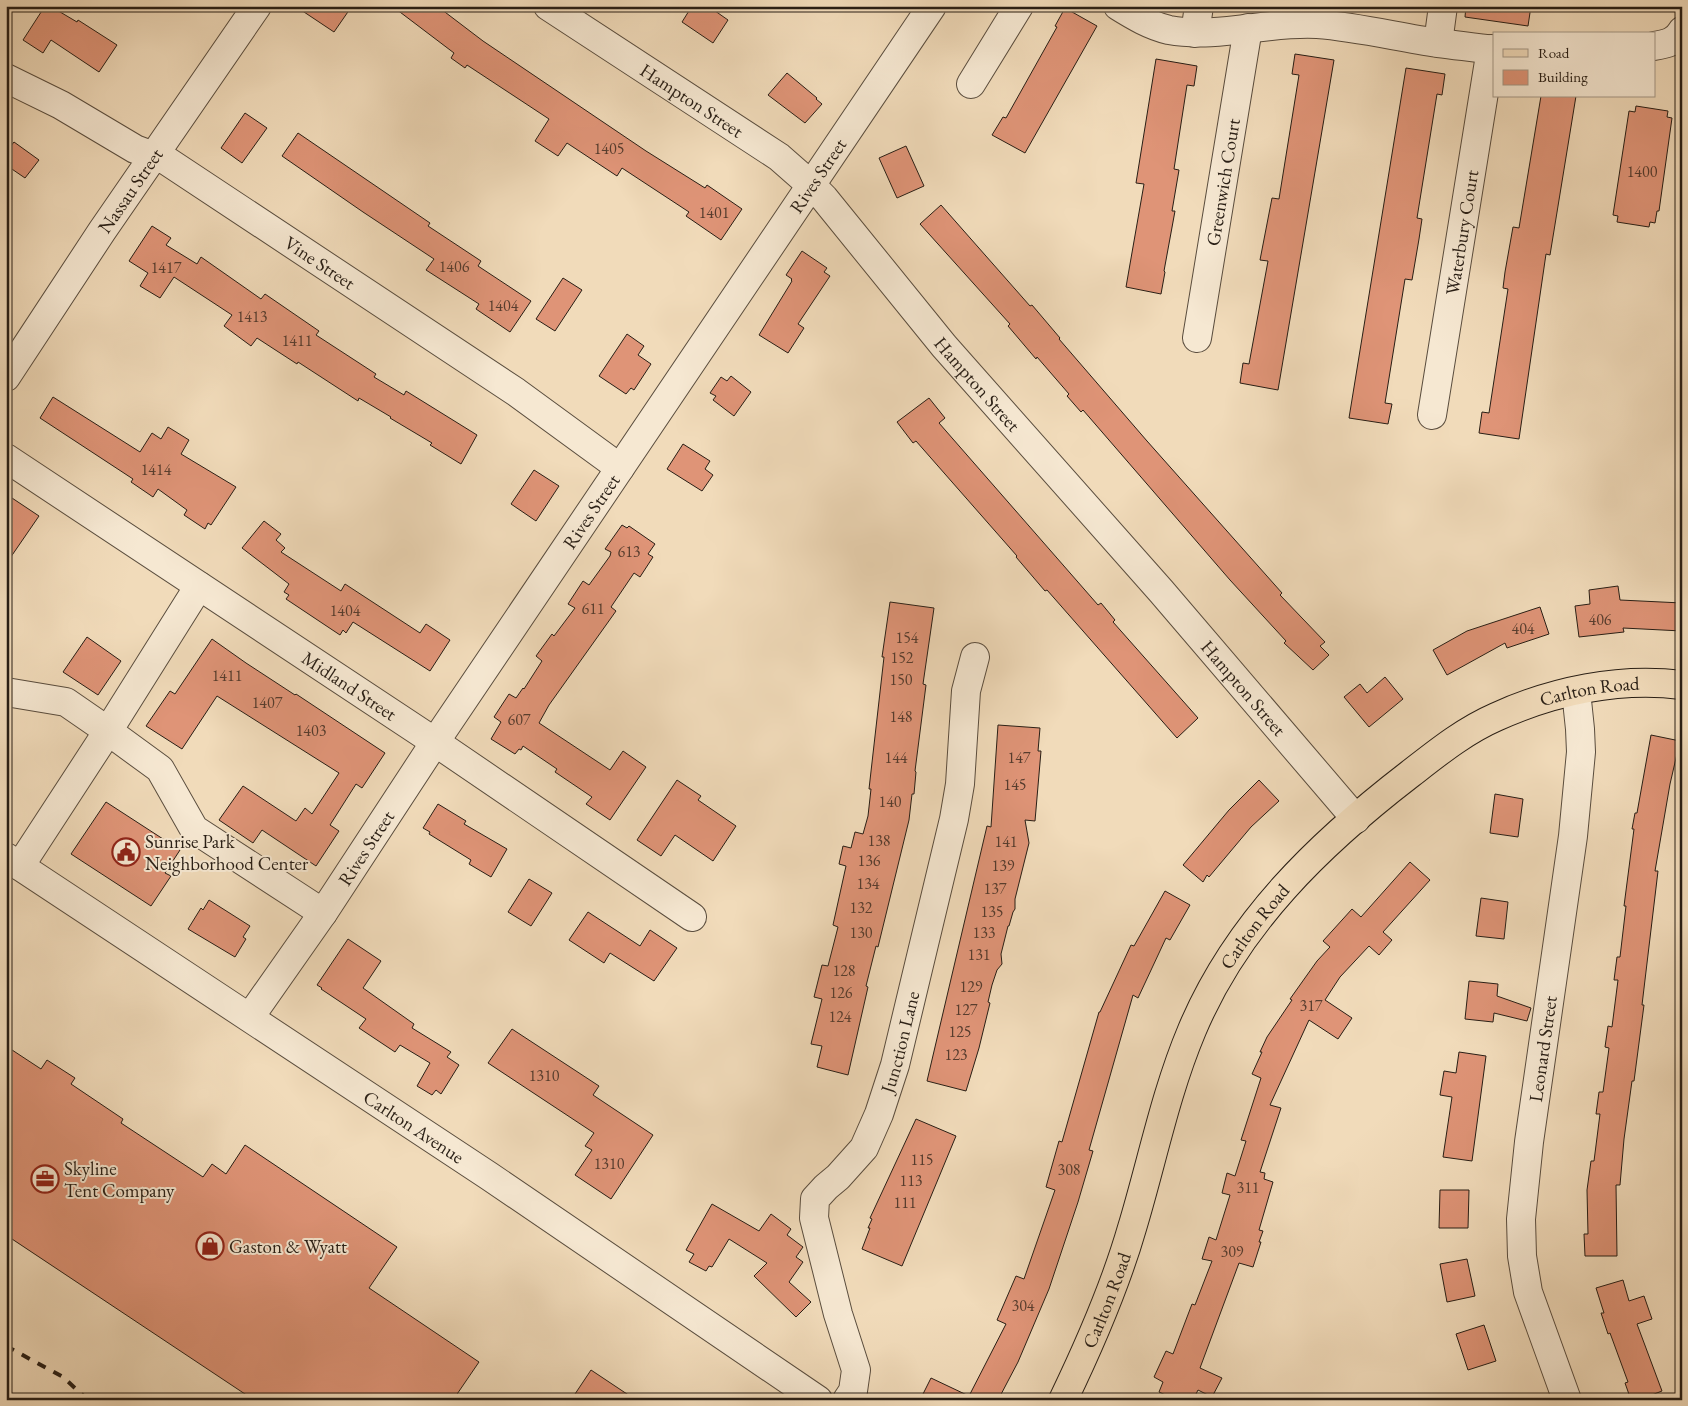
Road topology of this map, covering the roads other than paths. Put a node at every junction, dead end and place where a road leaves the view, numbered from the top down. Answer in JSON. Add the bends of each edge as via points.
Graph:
{"nodes":[{"id":1,"x":257,"y":6,"type":"edge"},
{"id":2,"x":548,"y":6,"type":"edge"},
{"id":3,"x":932,"y":6,"type":"edge"},
{"id":4,"x":1019,"y":6,"type":"edge"},
{"id":5,"x":1118,"y":6,"type":"edge"},
{"id":6,"x":1199,"y":6,"type":"edge"},
{"id":7,"x":1444,"y":6,"type":"edge"},
{"id":8,"x":1248,"y":28,"type":"junction"},
{"id":9,"x":1682,"y":31,"type":"edge"},
{"id":10,"x":1195,"y":33,"type":"junction"},
{"id":11,"x":1438,"y":43,"type":"junction"},
{"id":12,"x":1656,"y":46,"type":"edge"},
{"id":13,"x":1492,"y":50,"type":"edge"},
{"id":14,"x":6,"y":78,"type":"edge"},
{"id":15,"x":971,"y":84,"type":"dead end"},
{"id":16,"x":154,"y":156,"type":"junction"},
{"id":17,"x":812,"y":186,"type":"junction"},
{"id":18,"x":1197,"y":338,"type":"dead end"},
{"id":19,"x":6,"y":377,"type":"edge"},
{"id":20,"x":1432,"y":415,"type":"dead end"},
{"id":21,"x":6,"y":458,"type":"edge"},
{"id":22,"x":620,"y":468,"type":"junction"},
{"id":23,"x":199,"y":586,"type":"junction"},
{"id":24,"x":975,"y":657,"type":"dead end"},
{"id":25,"x":1682,"y":685,"type":"edge"},
{"id":26,"x":1576,"y":691,"type":"junction"},
{"id":27,"x":6,"y":692,"type":"edge"},
{"id":28,"x":108,"y":731,"type":"junction"},
{"id":29,"x":435,"y":742,"type":"junction"},
{"id":30,"x":1356,"y":819,"type":"junction"},
{"id":31,"x":13,"y":862,"type":"edge"},
{"id":32,"x":323,"y":913,"type":"junction"},
{"id":33,"x":692,"y":917,"type":"dead end"},
{"id":34,"x":250,"y":1018,"type":"junction"},
{"id":35,"x":818,"y":1400,"type":"edge"},
{"id":36,"x":847,"y":1400,"type":"edge"},
{"id":37,"x":1063,"y":1400,"type":"edge"},
{"id":38,"x":1567,"y":1400,"type":"edge"}],
"edges":[{"from":1,"to":16,"type":"street","name":"Nassau Street"},
{"from":2,"to":17,"type":"street","name":"Hampton Street","via":[[779,157]]},
{"from":3,"to":17,"type":"street","name":"Rives Street"},
{"from":4,"to":15,"type":"street"},
{"from":5,"to":10,"type":"street","via":[[1168,30]]},
{"from":6,"to":10,"type":"street"},
{"from":7,"to":11,"type":"street"},
{"from":8,"to":10,"type":"street"},
{"from":8,"to":11,"type":"street","via":[[1316,24]]},
{"from":8,"to":18,"type":"street","name":"Greenwich Court"},
{"from":9,"to":12,"type":"street","via":[[1670,43]]},
{"from":11,"to":13,"type":"street"},
{"from":13,"to":20,"type":"street","name":"Waterbury Court"},
{"from":14,"to":16,"type":"street","name":"Vine Street"},
{"from":16,"to":19,"type":"street","name":"Nassau Street"},
{"from":16,"to":22,"type":"street","name":"Vine Street","via":[[167,161],[516,392]]},
{"from":17,"to":22,"type":"street","name":"Rives Street"},
{"from":17,"to":30,"type":"street","name":"Hampton Street","via":[[944,346],[1161,590]]},
{"from":21,"to":23,"type":"street","name":"Midland Street"},
{"from":22,"to":29,"type":"street","name":"Rives Street"},
{"from":23,"to":28,"type":"street"},
{"from":23,"to":29,"type":"street","name":"Midland Street"},
{"from":24,"to":36,"type":"street","name":"Junction Lane","via":[[966,691],[960,784],[954,819],[895,1065],[864,1148],[815,1199],[814,1218],[856,1370],[853,1392]]},
{"from":25,"to":26,"type":"main road","name":"Carlton Road","via":[[1621,684]]},
{"from":26,"to":30,"type":"main road","name":"Carlton Road","via":[[1533,702],[1493,718],[1456,739]]},
{"from":26,"to":38,"type":"street","name":"Leonard Street","via":[[1581,752],[1574,826],[1520,1219],[1528,1292]]},
{"from":27,"to":28,"type":"street","via":[[66,702]]},
{"from":28,"to":31,"type":"street"},
{"from":28,"to":32,"type":"street","via":[[160,768],[194,829]]},
{"from":29,"to":32,"type":"street","name":"Rives Street"},
{"from":29,"to":33,"type":"street","name":"Midland Street"},
{"from":30,"to":37,"type":"main road","name":"Carlton Road","via":[[1299,870],[1271,901],[1217,978],[1192,1029],[1172,1083],[1114,1285]]},
{"from":31,"to":34,"type":"street","name":"Carlton Avenue"},
{"from":32,"to":34,"type":"street","name":"Rives Street"},
{"from":34,"to":35,"type":"street","name":"Carlton Avenue","via":[[536,1207]]}]}
